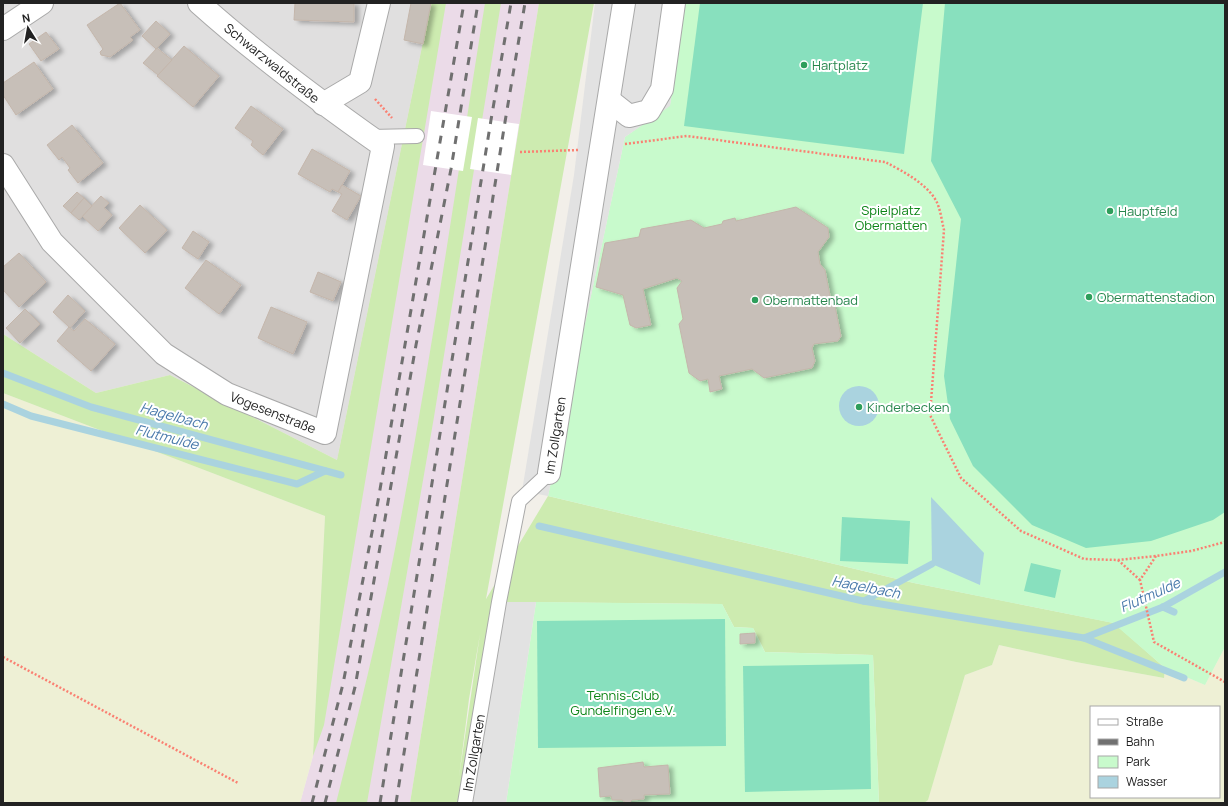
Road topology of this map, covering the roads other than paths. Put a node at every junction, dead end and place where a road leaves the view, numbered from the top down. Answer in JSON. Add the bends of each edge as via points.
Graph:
{"nodes":[{"id":1,"x":42,"y":3,"type":"edge"},
{"id":2,"x":199,"y":3,"type":"edge"},
{"id":3,"x":379,"y":3,"type":"edge"},
{"id":4,"x":624,"y":3,"type":"edge"},
{"id":5,"x":674,"y":3,"type":"edge"},
{"id":6,"x":3,"y":29,"type":"edge"},
{"id":7,"x":610,"y":101,"type":"junction"},
{"id":8,"x":323,"y":104,"type":"junction"},
{"id":9,"x":417,"y":136,"type":"road end"},
{"id":10,"x":371,"y":137,"type":"junction"},
{"id":11,"x":3,"y":165,"type":"edge"},
{"id":12,"x":549,"y":473,"type":"joint"},
{"id":13,"x":465,"y":803,"type":"edge"}],
"edges":[{"from":1,"to":6,"type":"street"},
{"from":2,"to":8,"type":"street","name":"Schwarzwaldstraße"},
{"from":3,"to":8,"type":"street","name":"Schwarzwaldstraße","via":[[360,82]]},
{"from":4,"to":7,"type":"street","name":"Im Zollgarten"},
{"from":5,"to":7,"type":"street","via":[[662,89],[649,111],[629,116]]},
{"from":7,"to":12,"type":"street","name":"Im Zollgarten"},
{"from":8,"to":10,"type":"street","name":"Vogesenstraße"},
{"from":9,"to":10,"type":"lane"},
{"from":10,"to":11,"type":"street","name":"Vogesenstraße","via":[[383,146],[325,433],[227,394],[164,354],[52,242]]},
{"from":12,"to":13,"type":"lane","name":"Im Zollgarten","via":[[519,501]]}]}
